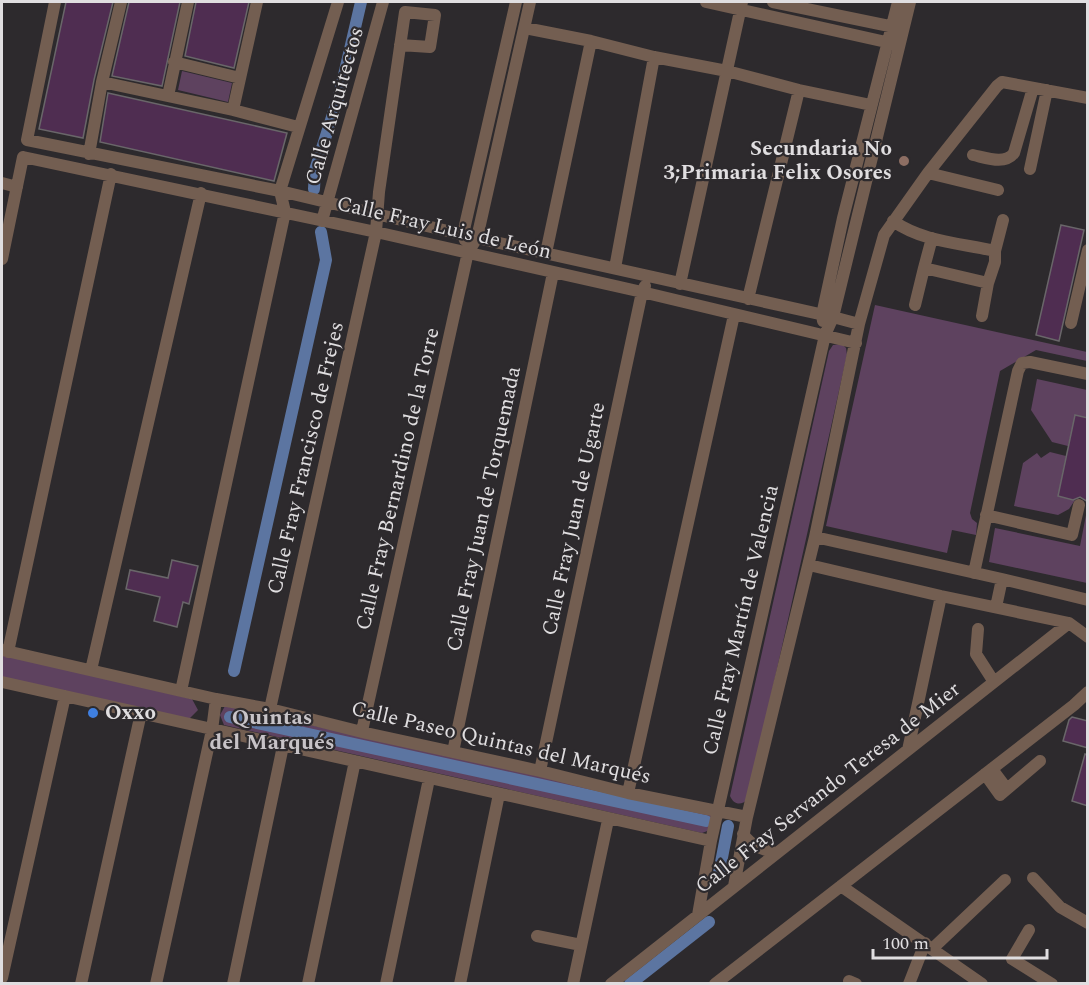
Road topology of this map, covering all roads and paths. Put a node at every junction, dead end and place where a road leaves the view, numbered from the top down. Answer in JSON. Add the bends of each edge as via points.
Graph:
{"nodes":[{"id":1,"x":55,"y":2,"type":"edge"},
{"id":2,"x":121,"y":2,"type":"edge"},
{"id":3,"x":188,"y":2,"type":"edge"},
{"id":4,"x":257,"y":2,"type":"edge"},
{"id":5,"x":338,"y":2,"type":"edge"},
{"id":6,"x":383,"y":2,"type":"edge"},
{"id":7,"x":516,"y":2,"type":"edge"},
{"id":8,"x":530,"y":2,"type":"edge"},
{"id":9,"x":706,"y":2,"type":"edge"},
{"id":10,"x":773,"y":2,"type":"edge"},
{"id":11,"x":898,"y":2,"type":"edge"},
{"id":12,"x":910,"y":2,"type":"edge"},
{"id":13,"x":741,"y":5,"type":"edge"},
{"id":14,"x":898,"y":27,"type":"junction"},
{"id":15,"x":525,"y":28,"type":"junction"},
{"id":16,"x":591,"y":41,"type":"junction"},
{"id":17,"x":893,"y":44,"type":"junction"},
{"id":18,"x":400,"y":45,"type":"dead end"},
{"id":19,"x":654,"y":57,"type":"junction"},
{"id":20,"x":174,"y":62,"type":"junction"},
{"id":21,"x":727,"y":71,"type":"junction"},
{"id":22,"x":240,"y":78,"type":"junction"},
{"id":23,"x":102,"y":82,"type":"junction"},
{"id":24,"x":1033,"y":88,"type":"junction"},
{"id":25,"x":800,"y":90,"type":"junction"},
{"id":26,"x":1047,"y":90,"type":"junction"},
{"id":27,"x":168,"y":96,"type":"junction"},
{"id":28,"x":1088,"y":98,"type":"edge"},
{"id":29,"x":871,"y":105,"type":"junction"},
{"id":30,"x":233,"y":110,"type":"junction"},
{"id":31,"x":298,"y":128,"type":"junction"},
{"id":32,"x":89,"y":154,"type":"junction"},
{"id":33,"x":974,"y":155,"type":"dead end"},
{"id":34,"x":1030,"y":169,"type":"dead end"},
{"id":35,"x":928,"y":173,"type":"junction"},
{"id":36,"x":111,"y":174,"type":"junction"},
{"id":37,"x":2,"y":183,"type":"edge"},
{"id":38,"x":17,"y":187,"type":"junction"},
{"id":39,"x":998,"y":190,"type":"dead end"},
{"id":40,"x":280,"y":191,"type":"junction"},
{"id":41,"x":201,"y":193,"type":"junction"},
{"id":42,"x":328,"y":203,"type":"junction"},
{"id":43,"x":285,"y":212,"type":"junction"},
{"id":44,"x":378,"y":215,"type":"junction"},
{"id":45,"x":1003,"y":220,"type":"dead end"},
{"id":46,"x":322,"y":221,"type":"junction"},
{"id":47,"x":893,"y":221,"type":"junction"},
{"id":48,"x":376,"y":232,"type":"junction"},
{"id":49,"x":463,"y":234,"type":"junction"},
{"id":50,"x":477,"y":238,"type":"junction"},
{"id":51,"x":932,"y":238,"type":"junction"},
{"id":52,"x":994,"y":250,"type":"junction"},
{"id":53,"x":2,"y":251,"type":"edge"},
{"id":54,"x":468,"y":252,"type":"junction"},
{"id":55,"x":546,"y":253,"type":"junction"},
{"id":56,"x":1087,"y":253,"type":"edge"},
{"id":57,"x":615,"y":268,"type":"junction"},
{"id":58,"x":924,"y":268,"type":"junction"},
{"id":59,"x":553,"y":273,"type":"junction"},
{"id":60,"x":651,"y":277,"type":"junction"},
{"id":61,"x":988,"y":283,"type":"junction"},
{"id":62,"x":680,"y":284,"type":"junction"},
{"id":63,"x":642,"y":292,"type":"junction"},
{"id":64,"x":748,"y":298,"type":"junction"},
{"id":65,"x":915,"y":305,"type":"dead end"},
{"id":66,"x":734,"y":315,"type":"junction"},
{"id":67,"x":828,"y":316,"type":"junction"},
{"id":68,"x":982,"y":316,"type":"dead end"},
{"id":69,"x":1071,"y":323,"type":"dead end"},
{"id":70,"x":859,"y":324,"type":"junction"},
{"id":71,"x":825,"y":335,"type":"junction"},
{"id":72,"x":856,"y":343,"type":"junction"},
{"id":73,"x":1088,"y":374,"type":"edge"},
{"id":74,"x":1079,"y":505,"type":"dead end"},
{"id":75,"x":986,"y":515,"type":"junction"},
{"id":76,"x":815,"y":537,"type":"junction"},
{"id":77,"x":808,"y":569,"type":"junction"},
{"id":78,"x":974,"y":573,"type":"junction"},
{"id":79,"x":1002,"y":579,"type":"junction"},
{"id":80,"x":941,"y":596,"type":"junction"},
{"id":81,"x":1088,"y":600,"type":"edge"},
{"id":82,"x":996,"y":607,"type":"junction"},
{"id":83,"x":1069,"y":623,"type":"junction"},
{"id":84,"x":978,"y":629,"type":"dead end"},
{"id":85,"x":1088,"y":637,"type":"edge"},
{"id":86,"x":5,"y":651,"type":"edge"},
{"id":87,"x":91,"y":670,"type":"junction"},
{"id":88,"x":2,"y":682,"type":"edge"},
{"id":89,"x":994,"y":682,"type":"junction"},
{"id":90,"x":181,"y":691,"type":"junction"},
{"id":91,"x":1088,"y":692,"type":"edge"},
{"id":92,"x":65,"y":696,"type":"junction"},
{"id":93,"x":216,"y":699,"type":"junction"},
{"id":94,"x":1088,"y":701,"type":"edge"},
{"id":95,"x":1074,"y":705,"type":"junction"},
{"id":96,"x":270,"y":709,"type":"junction"},
{"id":97,"x":141,"y":713,"type":"junction"},
{"id":98,"x":212,"y":730,"type":"junction"},
{"id":99,"x":362,"y":731,"type":"junction"},
{"id":100,"x":284,"y":746,"type":"junction"},
{"id":101,"x":908,"y":750,"type":"junction"},
{"id":102,"x":453,"y":752,"type":"junction"},
{"id":103,"x":355,"y":761,"type":"junction"},
{"id":104,"x":1040,"y":761,"type":"dead end"},
{"id":105,"x":540,"y":771,"type":"junction"},
{"id":106,"x":988,"y":772,"type":"junction"},
{"id":107,"x":429,"y":779,"type":"junction"},
{"id":108,"x":628,"y":793,"type":"junction"},
{"id":109,"x":499,"y":794,"type":"junction"},
{"id":110,"x":717,"y":812,"type":"junction"},
{"id":111,"x":747,"y":817,"type":"junction"},
{"id":112,"x":608,"y":819,"type":"junction"},
{"id":113,"x":743,"y":834,"type":"junction"},
{"id":114,"x":711,"y":841,"type":"junction"},
{"id":115,"x":776,"y":853,"type":"junction"},
{"id":116,"x":1033,"y":878,"type":"dead end"},
{"id":117,"x":1005,"y":880,"type":"dead end"},
{"id":118,"x":734,"y":886,"type":"junction"},
{"id":119,"x":841,"y":886,"type":"junction"},
{"id":120,"x":698,"y":915,"type":"junction"},
{"id":121,"x":1088,"y":923,"type":"edge"},
{"id":122,"x":1029,"y":930,"type":"dead end"},
{"id":123,"x":537,"y":936,"type":"dead end"},
{"id":124,"x":581,"y":945,"type":"junction"},
{"id":125,"x":928,"y":946,"type":"junction"},
{"id":126,"x":2,"y":978,"type":"edge"},
{"id":127,"x":81,"y":984,"type":"edge"},
{"id":128,"x":156,"y":984,"type":"edge"},
{"id":129,"x":233,"y":984,"type":"edge"},
{"id":130,"x":308,"y":984,"type":"edge"},
{"id":131,"x":386,"y":984,"type":"edge"},
{"id":132,"x":460,"y":984,"type":"edge"},
{"id":133,"x":573,"y":984,"type":"edge"},
{"id":134,"x":611,"y":984,"type":"edge"},
{"id":135,"x":716,"y":984,"type":"edge"},
{"id":136,"x":909,"y":984,"type":"edge"},
{"id":137,"x":982,"y":984,"type":"edge"},
{"id":138,"x":1052,"y":984,"type":"edge"}],
"edges":[{"from":1,"to":32,"type":"street","name":"Calle Fray Luis de León","via":[[27,140]]},
{"from":2,"to":23,"type":"street"},
{"from":3,"to":20,"type":"street"},
{"from":4,"to":22,"type":"street"},
{"from":5,"to":31,"type":"street","name":"Calle Arquitectos"},
{"from":6,"to":42,"type":"street","name":"Calle Arquitectos"},
{"from":7,"to":49,"type":"street"},
{"from":8,"to":15,"type":"street","name":"Calle Fray Bernardino de la Torre"},
{"from":9,"to":13,"type":"street"},
{"from":10,"to":14,"type":"street"},
{"from":11,"to":14,"type":"street"},
{"from":12,"to":14,"type":"street"},
{"from":13,"to":17,"type":"street"},
{"from":13,"to":21,"type":"street"},
{"from":14,"to":17,"type":"street"},
{"from":15,"to":16,"type":"street"},
{"from":15,"to":50,"type":"street","name":"Calle Fray Bernardino de la Torre"},
{"from":16,"to":19,"type":"street"},
{"from":16,"to":55,"type":"street"},
{"from":17,"to":29,"type":"street"},
{"from":17,"to":67,"type":"street"},
{"from":18,"to":44,"type":"street","name":"Calle Fray Francisco de Frejes"},
{"from":19,"to":21,"type":"street"},
{"from":19,"to":57,"type":"street"},
{"from":20,"to":22,"type":"street"},
{"from":20,"to":27,"type":"street"},
{"from":21,"to":25,"type":"street"},
{"from":21,"to":62,"type":"street"},
{"from":22,"to":30,"type":"street"},
{"from":23,"to":27,"type":"street"},
{"from":23,"to":32,"type":"street"},
{"from":24,"to":26,"type":"street"},
{"from":24,"to":33,"type":"street","via":[[1009,159]]},
{"from":24,"to":35,"type":"street","via":[[1002,82],[997,86]]},
{"from":25,"to":29,"type":"street"},
{"from":25,"to":64,"type":"street"},
{"from":26,"to":28,"type":"street"},
{"from":26,"to":34,"type":"street"},
{"from":27,"to":30,"type":"street"},
{"from":29,"to":67,"type":"street"},
{"from":30,"to":31,"type":"street"},
{"from":31,"to":40,"type":"street","name":"Calle Arquitectos"},
{"from":32,"to":40,"type":"street","name":"Calle Fray Luis de León"},
{"from":35,"to":39,"type":"street"},
{"from":35,"to":47,"type":"street"},
{"from":36,"to":38,"type":"street","name":"Calle Fray Luis de León","via":[[23,157]]},
{"from":36,"to":41,"type":"street","name":"Calle Fray Luis de León"},
{"from":36,"to":86,"type":"street"},
{"from":37,"to":38,"type":"street"},
{"from":38,"to":53,"type":"street"},
{"from":40,"to":42,"type":"street","name":"Calle Fray Luis de León"},
{"from":40,"to":43,"type":"street","name":"Calle Arquitectos"},
{"from":41,"to":43,"type":"street","name":"Calle Fray Luis de León"},
{"from":41,"to":87,"type":"street"},
{"from":42,"to":44,"type":"street","name":"Calle Fray Luis de León"},
{"from":42,"to":46,"type":"street","name":"Calle Arquitectos"},
{"from":43,"to":46,"type":"street","name":"Calle Fray Luis de León"},
{"from":43,"to":90,"type":"street"},
{"from":44,"to":48,"type":"street","name":"Calle Fray Francisco de Frejes"},
{"from":44,"to":49,"type":"street","name":"Calle Fray Luis de León"},
{"from":45,"to":52,"type":"street"},
{"from":46,"to":48,"type":"street","name":"Calle Fray Luis de León"},
{"from":47,"to":51,"type":"street","via":[[909,232]]},
{"from":47,"to":70,"type":"street","via":[[884,235]]},
{"from":48,"to":54,"type":"street","name":"Calle Fray Luis de León"},
{"from":48,"to":96,"type":"street","name":"Calle Fray Francisco de Frejes"},
{"from":49,"to":50,"type":"street","name":"Calle Fray Luis de León"},
{"from":49,"to":54,"type":"street"},
{"from":50,"to":54,"type":"street","name":"Calle Fray Bernardino de la Torre"},
{"from":50,"to":55,"type":"street","name":"Calle Fray Luis de León"},
{"from":51,"to":52,"type":"street"},
{"from":51,"to":58,"type":"street"},
{"from":52,"to":61,"type":"street","via":[[995,262]]},
{"from":54,"to":59,"type":"street","name":"Calle Fray Luis de León"},
{"from":54,"to":99,"type":"street","name":"Calle Fray Bernardino de la Torre"},
{"from":55,"to":57,"type":"street","name":"Calle Fray Luis de León"},
{"from":56,"to":69,"type":"street"},
{"from":57,"to":60,"type":"street","name":"Calle Fray Luis de León"},
{"from":58,"to":61,"type":"street"},
{"from":58,"to":65,"type":"street"},
{"from":59,"to":63,"type":"street","name":"Calle Fray Luis de León"},
{"from":59,"to":102,"type":"street","name":"Calle Fray Juan de Torquemada"},
{"from":60,"to":62,"type":"street","name":"Calle Fray Luis de León"},
{"from":60,"to":63,"type":"street","name":"Calle Fray Juan de Ugarte"},
{"from":61,"to":68,"type":"street"},
{"from":62,"to":64,"type":"street","name":"Calle Fray Luis de León"},
{"from":63,"to":66,"type":"street","name":"Calle Fray Luis de León"},
{"from":63,"to":105,"type":"street","name":"Calle Fray Juan de Ugarte"},
{"from":64,"to":67,"type":"street","name":"Calle Fray Luis de León"},
{"from":66,"to":71,"type":"street","name":"Calle Fray Luis de León"},
{"from":66,"to":108,"type":"street"},
{"from":67,"to":70,"type":"street","name":"Calle Fray Luis de León"},
{"from":67,"to":71,"type":"street","name":"Calle Fray Martín de Valencia"},
{"from":70,"to":72,"type":"street"},
{"from":71,"to":72,"type":"street","name":"Calle Fray Luis de León"},
{"from":71,"to":110,"type":"street","name":"Calle Fray Martín de Valencia"},
{"from":72,"to":76,"type":"street"},
{"from":73,"to":75,"type":"street","via":[[1022,363],[1017,371]]},
{"from":74,"to":75,"type":"street","via":[[1072,535]]},
{"from":75,"to":78,"type":"street"},
{"from":76,"to":77,"type":"street"},
{"from":76,"to":78,"type":"street"},
{"from":77,"to":80,"type":"street"},
{"from":77,"to":111,"type":"street"},
{"from":78,"to":79,"type":"street"},
{"from":79,"to":81,"type":"street"},
{"from":79,"to":82,"type":"street"},
{"from":80,"to":82,"type":"street"},
{"from":80,"to":101,"type":"street"},
{"from":82,"to":83,"type":"street"},
{"from":83,"to":85,"type":"street"},
{"from":83,"to":89,"type":"street","name":"Calle Fray Servando Teresa de Mier"},
{"from":84,"to":89,"type":"street","via":[[976,654]]},
{"from":86,"to":87,"type":"street","name":"Calle Paseo Quintas del Marqués"},
{"from":87,"to":90,"type":"street","name":"Calle Paseo Quintas del Marqués"},
{"from":88,"to":92,"type":"street"},
{"from":89,"to":101,"type":"street","name":"Calle Fray Servando Teresa de Mier"},
{"from":90,"to":93,"type":"street","name":"Calle Paseo Quintas del Marqués"},
{"from":91,"to":95,"type":"street"},
{"from":92,"to":97,"type":"street"},
{"from":92,"to":126,"type":"street"},
{"from":93,"to":96,"type":"street","name":"Calle Paseo Quintas del Marqués"},
{"from":93,"to":98,"type":"street"},
{"from":94,"to":95,"type":"street"},
{"from":95,"to":106,"type":"street"},
{"from":96,"to":99,"type":"street","name":"Calle Paseo Quintas del Marqués"},
{"from":97,"to":98,"type":"street"},
{"from":97,"to":127,"type":"street"},
{"from":98,"to":100,"type":"street"},
{"from":98,"to":128,"type":"street"},
{"from":99,"to":102,"type":"street","name":"Calle Paseo Quintas del Marqués"},
{"from":100,"to":103,"type":"street"},
{"from":100,"to":129,"type":"street"},
{"from":101,"to":115,"type":"street","name":"Calle Fray Servando Teresa de Mier"},
{"from":102,"to":105,"type":"street","name":"Calle Paseo Quintas del Marqués"},
{"from":103,"to":107,"type":"street"},
{"from":103,"to":130,"type":"street"},
{"from":104,"to":106,"type":"street","via":[[1000,795]]},
{"from":105,"to":108,"type":"street","name":"Calle Paseo Quintas del Marqués"},
{"from":106,"to":119,"type":"street"},
{"from":107,"to":109,"type":"street"},
{"from":107,"to":131,"type":"street"},
{"from":108,"to":110,"type":"street","name":"Calle Paseo Quintas del Marqués"},
{"from":109,"to":112,"type":"street"},
{"from":109,"to":132,"type":"street"},
{"from":110,"to":111,"type":"street","name":"Calle Paseo Quintas del Marqués"},
{"from":110,"to":114,"type":"street","name":"Calle Fray Martín de Valencia"},
{"from":111,"to":113,"type":"street"},
{"from":112,"to":114,"type":"street"},
{"from":112,"to":124,"type":"street"},
{"from":113,"to":115,"type":"street","via":[[757,848]]},
{"from":113,"to":118,"type":"street"},
{"from":114,"to":120,"type":"street","name":"Calle Fray Martín de Valencia"},
{"from":115,"to":118,"type":"street","name":"Calle Fray Servando Teresa de Mier"},
{"from":116,"to":121,"type":"street","via":[[1060,907]]},
{"from":117,"to":125,"type":"street"},
{"from":118,"to":120,"type":"street","name":"Calle Fray Servando Teresa de Mier"},
{"from":119,"to":125,"type":"street"},
{"from":119,"to":135,"type":"street"},
{"from":120,"to":134,"type":"street","name":"Calle Fray Servando Teresa de Mier"},
{"from":122,"to":138,"type":"street","via":[[1012,959]]},
{"from":123,"to":124,"type":"street"},
{"from":124,"to":133,"type":"street"},
{"from":125,"to":136,"type":"street"},
{"from":125,"to":137,"type":"street"}]}
